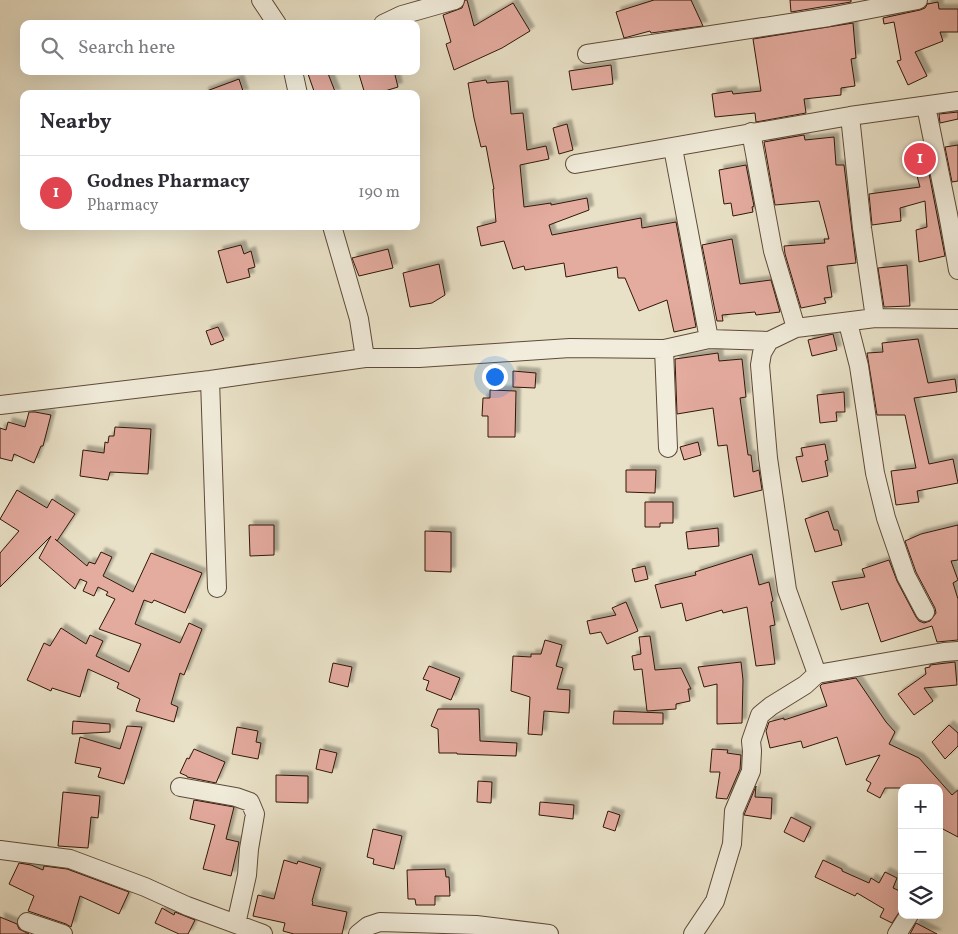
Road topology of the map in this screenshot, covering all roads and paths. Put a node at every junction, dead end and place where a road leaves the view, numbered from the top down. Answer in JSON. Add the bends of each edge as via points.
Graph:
{"nodes":[{"id":1,"x":261,"y":0,"type":"edge"},
{"id":2,"x":455,"y":0,"type":"edge"},
{"id":3,"x":918,"y":0,"type":"edge"},
{"id":4,"x":274,"y":20,"type":"edge"},
{"id":5,"x":391,"y":20,"type":"edge"},
{"id":6,"x":587,"y":54,"type":"dead end"},
{"id":7,"x":294,"y":75,"type":"edge"},
{"id":8,"x":297,"y":90,"type":"edge"},
{"id":9,"x":958,"y":101,"type":"edge"},
{"id":10,"x":926,"y":106,"type":"junction"},
{"id":11,"x":850,"y":116,"type":"junction"},
{"id":12,"x":751,"y":132,"type":"junction"},
{"id":13,"x":673,"y":148,"type":"junction"},
{"id":14,"x":575,"y":164,"type":"dead end"},
{"id":15,"x":333,"y":230,"type":"edge"},
{"id":16,"x":958,"y":270,"type":"edge"},
{"id":17,"x":875,"y":318,"type":"junction"},
{"id":18,"x":958,"y":319,"type":"edge"},
{"id":19,"x":848,"y":323,"type":"junction"},
{"id":20,"x":796,"y":328,"type":"junction"},
{"id":21,"x":709,"y":339,"type":"junction"},
{"id":22,"x":769,"y":341,"type":"junction"},
{"id":23,"x":664,"y":349,"type":"junction"},
{"id":24,"x":365,"y":358,"type":"junction"},
{"id":25,"x":210,"y":380,"type":"junction"},
{"id":26,"x":0,"y":405,"type":"edge"},
{"id":27,"x":668,"y":448,"type":"dead end"},
{"id":28,"x":217,"y":588,"type":"dead end"},
{"id":29,"x":925,"y":612,"type":"dead end"},
{"id":30,"x":958,"y":651,"type":"edge"},
{"id":31,"x":817,"y":674,"type":"junction"},
{"id":32,"x":180,"y":787,"type":"dead end"},
{"id":33,"x":0,"y":850,"type":"edge"},
{"id":34,"x":906,"y":919,"type":"edge"},
{"id":35,"x":27,"y":922,"type":"dead end"},
{"id":36,"x":236,"y":924,"type":"junction"},
{"id":37,"x":63,"y":934,"type":"edge"},
{"id":38,"x":263,"y":934,"type":"edge"},
{"id":39,"x":358,"y":934,"type":"edge"},
{"id":40,"x":549,"y":934,"type":"edge"},
{"id":41,"x":693,"y":934,"type":"edge"},
{"id":42,"x":897,"y":934,"type":"edge"}],
"edges":[{"from":1,"to":4,"type":"street"},
{"from":2,"to":5,"type":"street"},
{"from":3,"to":6,"type":"street","via":[[830,17]]},
{"from":7,"to":8,"type":"street"},
{"from":9,"to":10,"type":"street"},
{"from":10,"to":11,"type":"street"},
{"from":10,"to":16,"type":"street"},
{"from":11,"to":12,"type":"street"},
{"from":11,"to":17,"type":"street"},
{"from":12,"to":13,"type":"street"},
{"from":12,"to":20,"type":"street","via":[[773,251]]},
{"from":13,"to":14,"type":"street"},
{"from":13,"to":21,"type":"street"},
{"from":15,"to":24,"type":"street","via":[[359,318]]},
{"from":17,"to":18,"type":"street"},
{"from":17,"to":19,"type":"street"},
{"from":19,"to":20,"type":"street"},
{"from":19,"to":29,"type":"street","via":[[859,366],[875,473],[886,518],[906,576]]},
{"from":20,"to":22,"type":"street"},
{"from":21,"to":22,"type":"street"},
{"from":21,"to":23,"type":"street"},
{"from":22,"to":31,"type":"street","via":[[760,365],[768,458],[787,590]]},
{"from":23,"to":24,"type":"street","via":[[570,348],[419,358]]},
{"from":23,"to":27,"type":"street"},
{"from":24,"to":25,"type":"street"},
{"from":25,"to":26,"type":"street"},
{"from":25,"to":28,"type":"street"},
{"from":30,"to":31,"type":"street"},
{"from":31,"to":41,"type":"street","via":[[760,715],[751,741],[751,771],[734,811],[732,844],[715,900]]},
{"from":32,"to":36,"type":"street","via":[[250,802],[255,814]]},
{"from":33,"to":36,"type":"street","via":[[70,859]]},
{"from":34,"to":42,"type":"street"},
{"from":35,"to":37,"type":"street"},
{"from":36,"to":38,"type":"street"},
{"from":39,"to":40,"type":"street","via":[[380,922],[476,925]]}]}
